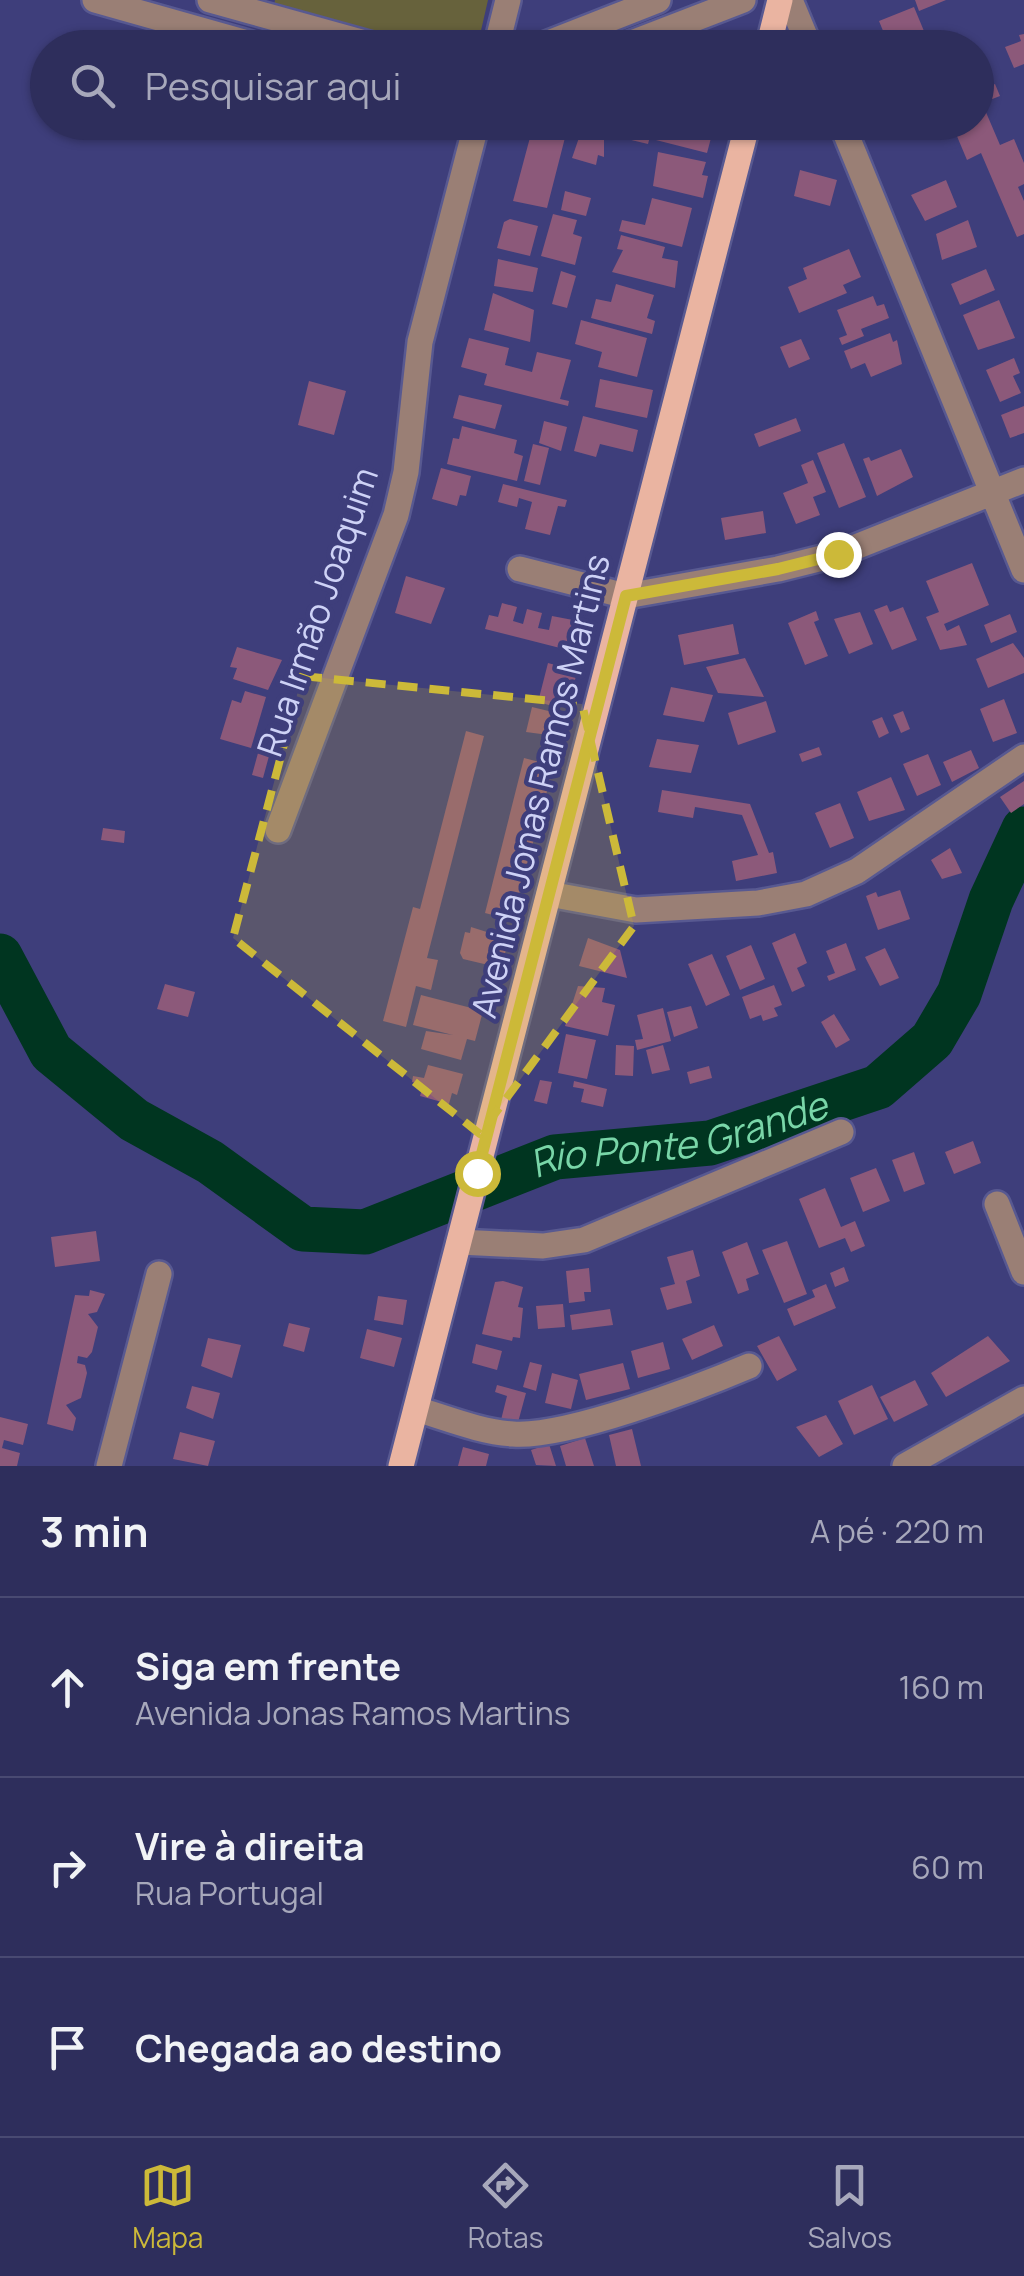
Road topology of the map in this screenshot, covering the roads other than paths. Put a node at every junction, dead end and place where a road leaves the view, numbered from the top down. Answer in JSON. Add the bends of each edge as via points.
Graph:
{"nodes":[{"id":1,"x":95,"y":0,"type":"edge"},
{"id":2,"x":210,"y":0,"type":"edge"},
{"id":3,"x":508,"y":0,"type":"edge"},
{"id":4,"x":658,"y":0,"type":"edge"},
{"id":5,"x":744,"y":0,"type":"edge"},
{"id":6,"x":780,"y":0,"type":"edge"},
{"id":7,"x":790,"y":0,"type":"edge"},
{"id":8,"x":201,"y":30,"type":"edge"},
{"id":9,"x":318,"y":30,"type":"edge"},
{"id":10,"x":500,"y":30,"type":"edge"},
{"id":11,"x":582,"y":30,"type":"edge"},
{"id":12,"x":666,"y":30,"type":"edge"},
{"id":13,"x":772,"y":30,"type":"edge"},
{"id":14,"x":802,"y":30,"type":"edge"},
{"id":15,"x":471,"y":140,"type":"edge"},
{"id":16,"x":743,"y":140,"type":"edge"},
{"id":17,"x":847,"y":140,"type":"edge"},
{"id":18,"x":1024,"y":480,"type":"edge"},
{"id":19,"x":992,"y":493,"type":"junction"},
{"id":20,"x":520,"y":569,"type":"dead end"},
{"id":21,"x":1024,"y":570,"type":"edge"},
{"id":22,"x":626,"y":596,"type":"junction"},
{"id":23,"x":1024,"y":757,"type":"edge"},
{"id":24,"x":278,"y":830,"type":"dead end"},
{"id":25,"x":549,"y":894,"type":"junction"},
{"id":26,"x":841,"y":1132,"type":"dead end"},
{"id":27,"x":996,"y":1204,"type":"dead end"},
{"id":28,"x":459,"y":1242,"type":"junction"},
{"id":29,"x":1024,"y":1272,"type":"edge"},
{"id":30,"x":159,"y":1274,"type":"dead end"},
{"id":31,"x":750,"y":1366,"type":"dead end"},
{"id":32,"x":1024,"y":1399,"type":"edge"},
{"id":33,"x":416,"y":1409,"type":"junction"},
{"id":34,"x":109,"y":1466,"type":"edge"},
{"id":35,"x":401,"y":1466,"type":"edge"},
{"id":36,"x":905,"y":1466,"type":"edge"}],
"edges":[{"from":1,"to":8,"type":"street"},
{"from":2,"to":9,"type":"street"},
{"from":3,"to":10,"type":"street"},
{"from":4,"to":11,"type":"street"},
{"from":5,"to":12,"type":"street"},
{"from":6,"to":13,"type":"main road"},
{"from":7,"to":14,"type":"street"},
{"from":15,"to":24,"type":"street","name":"Rua Irmão Joaquim","via":[[420,342],[396,515]]},
{"from":16,"to":22,"type":"main road","name":"Avenida Jonas Ramos Martins"},
{"from":17,"to":19,"type":"street"},
{"from":18,"to":19,"type":"street"},
{"from":19,"to":21,"type":"street"},
{"from":19,"to":22,"type":"street","via":[[838,554]]},
{"from":20,"to":22,"type":"street"},
{"from":22,"to":25,"type":"main road","name":"Avenida Jonas Ramos Martins"},
{"from":23,"to":25,"type":"street","via":[[857,871],[806,894],[636,910]]},
{"from":25,"to":28,"type":"main road","name":"Avenida Jonas Ramos Martins"},
{"from":26,"to":28,"type":"street","via":[[584,1240],[543,1246]]},
{"from":27,"to":29,"type":"street"},
{"from":28,"to":33,"type":"main road","name":"Avenida Jonas Ramos Martins"},
{"from":30,"to":34,"type":"street"},
{"from":31,"to":33,"type":"street","via":[[686,1393],[536,1434],[484,1429]]},
{"from":32,"to":36,"type":"street"},
{"from":33,"to":35,"type":"main road","name":"Avenida Jonas Ramos Martins"}]}
